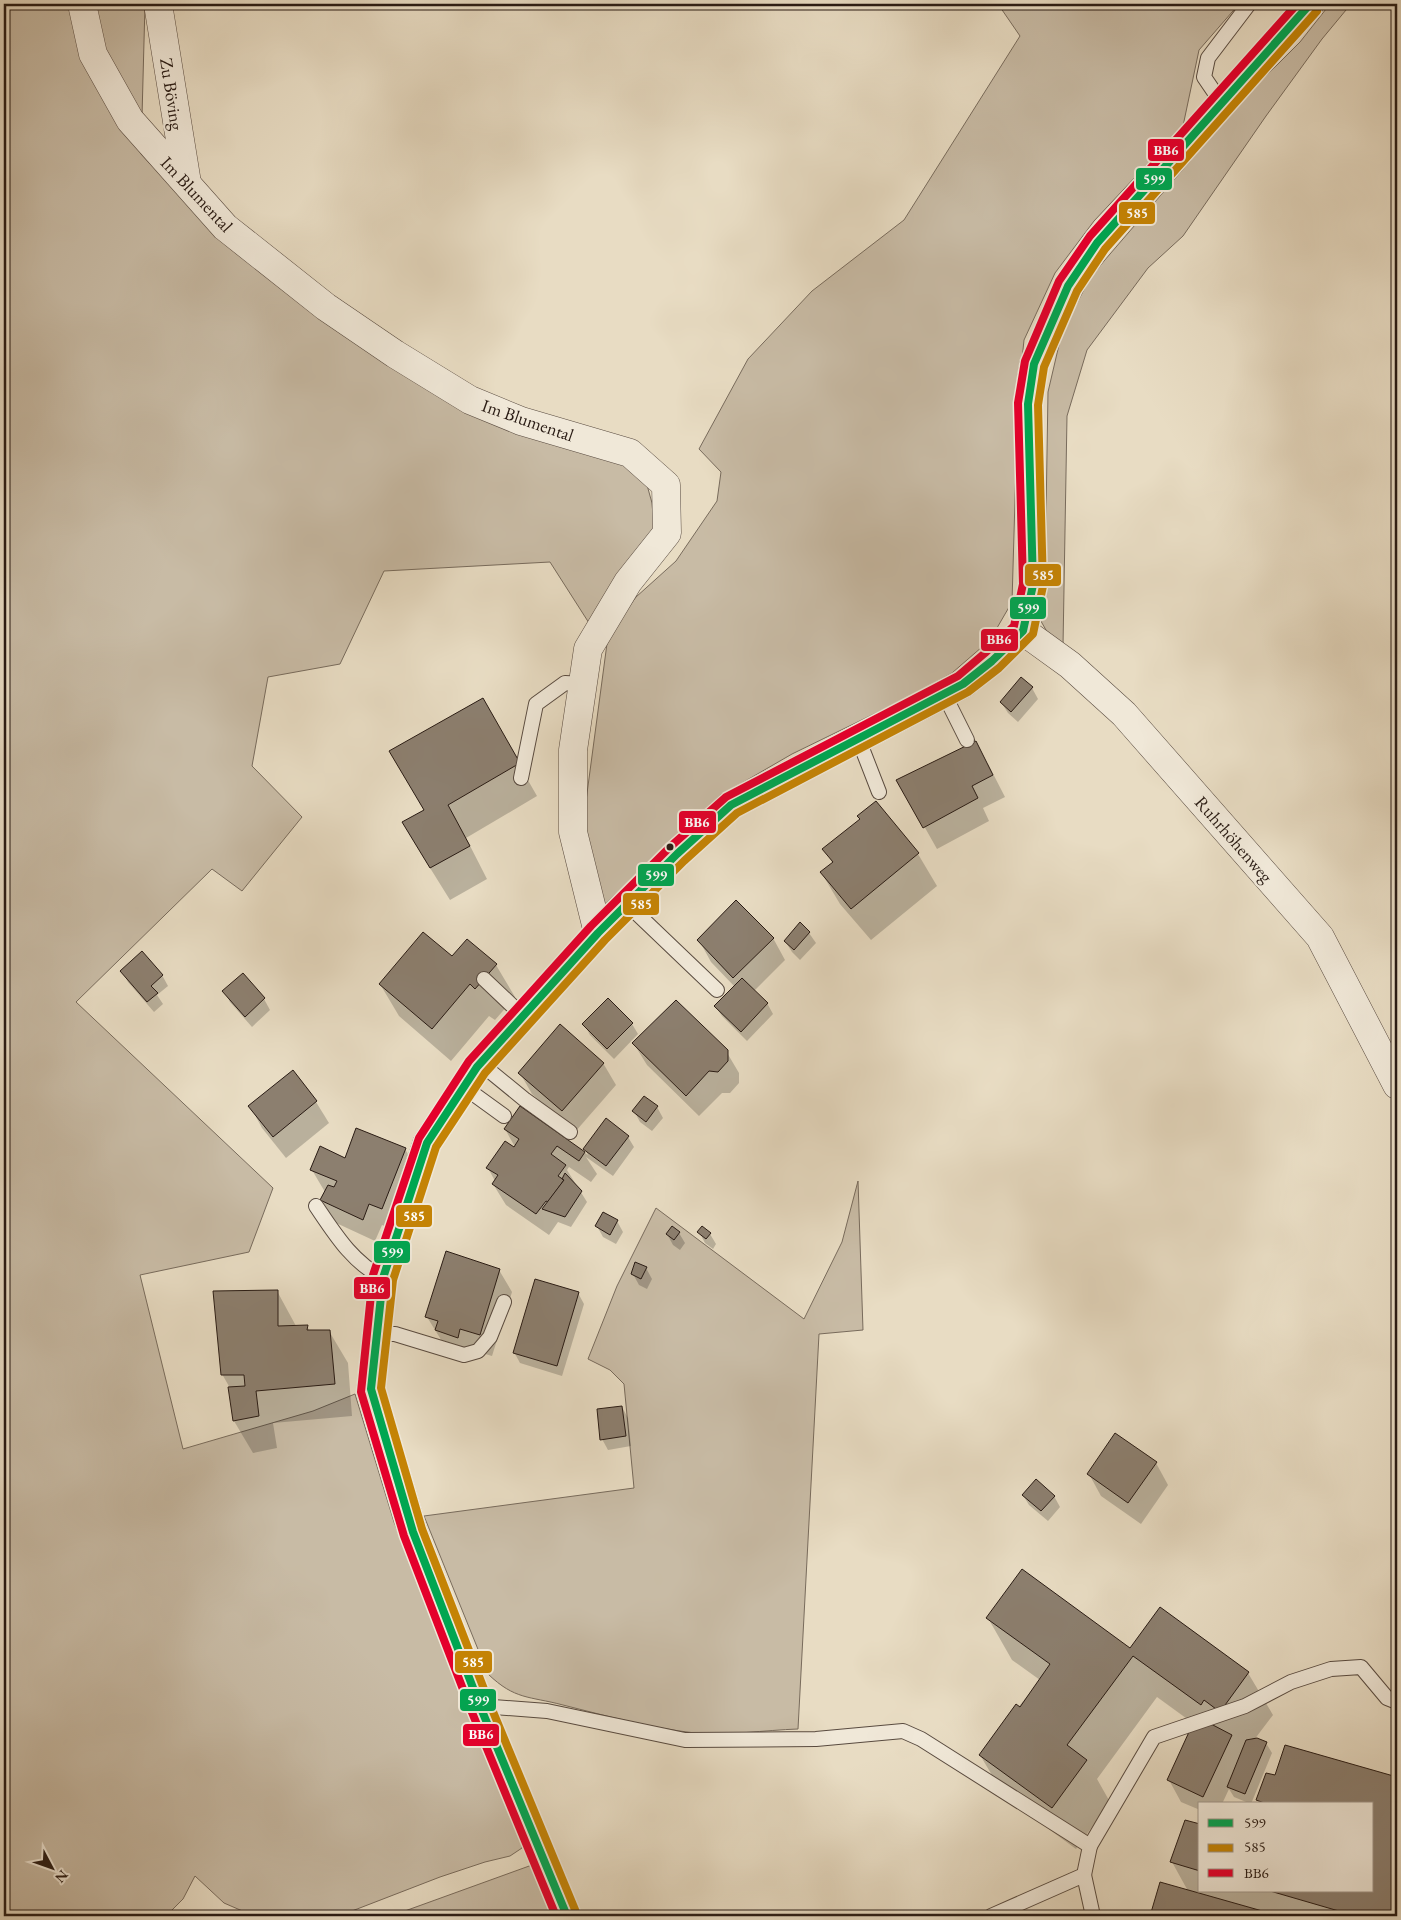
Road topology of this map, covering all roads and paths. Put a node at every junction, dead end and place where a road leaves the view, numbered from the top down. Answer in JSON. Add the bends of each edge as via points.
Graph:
{"nodes":[{"id":1,"x":82,"y":4,"type":"edge"},
{"id":2,"x":158,"y":4,"type":"edge"},
{"id":3,"x":1249,"y":4,"type":"edge"},
{"id":4,"x":1310,"y":4,"type":"edge"},
{"id":5,"x":1221,"y":102,"type":"junction"},
{"id":6,"x":186,"y":183,"type":"junction"},
{"id":7,"x":1023,"y":631,"type":"junction"},
{"id":8,"x":582,"y":684,"type":"junction"},
{"id":9,"x":944,"y":694,"type":"junction"},
{"id":10,"x":858,"y":738,"type":"junction"},
{"id":11,"x":967,"y":740,"type":"dead end"},
{"id":12,"x":521,"y":778,"type":"dead end"},
{"id":13,"x":879,"y":792,"type":"dead end"},
{"id":14,"x":627,"y":904,"type":"junction"},
{"id":15,"x":598,"y":934,"type":"junction"},
{"id":16,"x":484,"y":979,"type":"dead end"},
{"id":17,"x":717,"y":990,"type":"dead end"},
{"id":18,"x":523,"y":1016,"type":"junction"},
{"id":19,"x":480,"y":1063,"type":"junction"},
{"id":20,"x":1397,"y":1085,"type":"edge"},
{"id":21,"x":464,"y":1087,"type":"junction"},
{"id":22,"x":504,"y":1116,"type":"dead end"},
{"id":23,"x":570,"y":1132,"type":"dead end"},
{"id":24,"x":316,"y":1206,"type":"dead end"},
{"id":25,"x":382,"y":1278,"type":"junction"},
{"id":26,"x":504,"y":1302,"type":"dead end"},
{"id":27,"x":376,"y":1334,"type":"junction"},
{"id":28,"x":1397,"y":1702,"type":"edge"},
{"id":29,"x":480,"y":1706,"type":"junction"},
{"id":30,"x":1090,"y":1846,"type":"junction"},
{"id":31,"x":1084,"y":1876,"type":"junction"},
{"id":32,"x":567,"y":1916,"type":"edge"},
{"id":33,"x":991,"y":1916,"type":"edge"},
{"id":34,"x":1093,"y":1916,"type":"edge"}],
"edges":[{"from":1,"to":6,"type":"street","name":"Im Blumental","via":[[93,54],[130,120]]},
{"from":2,"to":6,"type":"street","name":"Zu Böving"},
{"from":3,"to":5,"type":"lane","via":[[1208,58],[1204,77]]},
{"from":4,"to":5,"type":"street"},
{"from":5,"to":7,"type":"street","via":[[1097,243],[1068,286],[1034,364],[1028,404],[1032,585]]},
{"from":6,"to":8,"type":"street","name":"Im Blumental","via":[[225,227],[326,307],[395,354],[470,400],[521,421],[630,453],[666,486],[667,533],[628,582],[588,649]]},
{"from":7,"to":9,"type":"street","via":[[992,661],[963,684]]},
{"from":7,"to":20,"type":"street","name":"Ruhrhöhenweg","via":[[1070,665],[1124,714],[1320,938]]},
{"from":8,"to":12,"type":"lane","via":[[565,683],[536,704]]},
{"from":8,"to":15,"type":"street","name":"Im Blumental","via":[[573,750],[573,832]]},
{"from":9,"to":10,"type":"street"},
{"from":9,"to":11,"type":"lane"},
{"from":10,"to":13,"type":"lane"},
{"from":10,"to":14,"type":"street","via":[[731,805]]},
{"from":14,"to":15,"type":"street"},
{"from":14,"to":17,"type":"lane"},
{"from":15,"to":18,"type":"street"},
{"from":16,"to":18,"type":"lane"},
{"from":18,"to":19,"type":"street"},
{"from":19,"to":21,"type":"street"},
{"from":19,"to":23,"type":"lane"},
{"from":21,"to":22,"type":"lane"},
{"from":21,"to":25,"type":"street","via":[[427,1143]]},
{"from":24,"to":25,"type":"lane","via":[[350,1253],[367,1270]]},
{"from":25,"to":27,"type":"street"},
{"from":26,"to":27,"type":"lane","via":[[490,1337],[478,1350],[464,1355],[395,1334]]},
{"from":27,"to":29,"type":"street","via":[[371,1389],[413,1532]]},
{"from":28,"to":30,"type":"lane","via":[[1387,1698],[1361,1667],[1331,1669],[1291,1682],[1245,1706],[1154,1737]]},
{"from":29,"to":30,"type":"lane","via":[[547,1711],[685,1740],[816,1739],[903,1731],[921,1739]]},
{"from":29,"to":32,"type":"street"},
{"from":30,"to":31,"type":"lane"},
{"from":31,"to":33,"type":"lane"},
{"from":31,"to":34,"type":"lane"}]}
